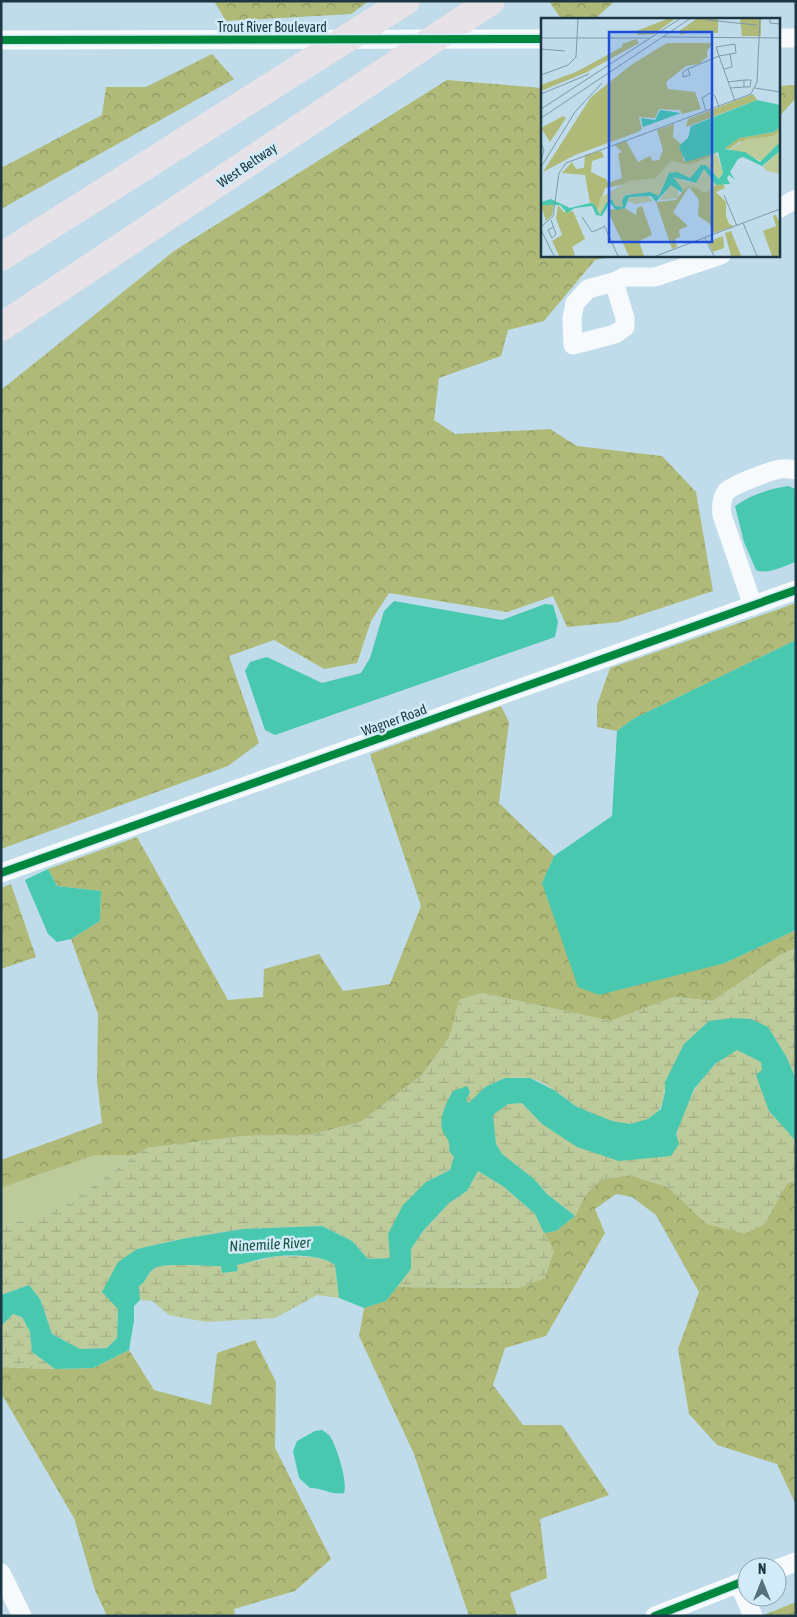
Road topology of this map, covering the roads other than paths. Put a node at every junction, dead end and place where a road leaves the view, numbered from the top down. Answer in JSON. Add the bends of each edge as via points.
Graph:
{"nodes":[{"id":1,"x":406,"y":1,"type":"edge"},
{"id":2,"x":491,"y":1,"type":"edge"},
{"id":3,"x":780,"y":38,"type":"edge"},
{"id":4,"x":796,"y":38,"type":"edge"},
{"id":5,"x":535,"y":39,"type":"edge"},
{"id":6,"x":1,"y":40,"type":"edge"},
{"id":7,"x":122,"y":179,"type":"junction"},
{"id":8,"x":796,"y":199,"type":"edge"},
{"id":9,"x":780,"y":208,"type":"edge"},
{"id":10,"x":1,"y":238,"type":"edge"},
{"id":11,"x":718,"y":256,"type":"edge"},
{"id":12,"x":1,"y":257,"type":"edge"},
{"id":13,"x":614,"y":282,"type":"dead end"},
{"id":14,"x":47,"y":298,"type":"junction"},
{"id":15,"x":1,"y":327,"type":"edge"},
{"id":16,"x":1,"y":341,"type":"edge"},
{"id":17,"x":796,"y":470,"type":"edge"},
{"id":18,"x":796,"y":590,"type":"edge"},
{"id":19,"x":753,"y":606,"type":"junction"},
{"id":20,"x":1,"y":873,"type":"edge"},
{"id":21,"x":1,"y":1573,"type":"edge"},
{"id":22,"x":737,"y":1584,"type":"edge"},
{"id":23,"x":22,"y":1616,"type":"edge"},
{"id":24,"x":655,"y":1616,"type":"edge"}],
"edges":[{"from":1,"to":7,"type":"highway"},
{"from":2,"to":14,"type":"highway","name":"West Beltway"},
{"from":3,"to":4,"type":"street"},
{"from":5,"to":6,"type":"street","name":"Trout River Boulevard"},
{"from":7,"to":10,"type":"highway"},
{"from":7,"to":12,"type":"highway"},
{"from":8,"to":9,"type":"street"},
{"from":11,"to":13,"type":"street","via":[[655,277],[624,277]]},
{"from":14,"to":15,"type":"highway","name":"West Beltway"},
{"from":14,"to":16,"type":"highway"},
{"from":17,"to":19,"type":"street","via":[[778,469],[734,486],[723,498],[722,515]]},
{"from":18,"to":19,"type":"street","name":"Wagner Road"},
{"from":19,"to":20,"type":"street","name":"Wagner Road"},
{"from":21,"to":23,"type":"street"},
{"from":22,"to":24,"type":"street"}]}
